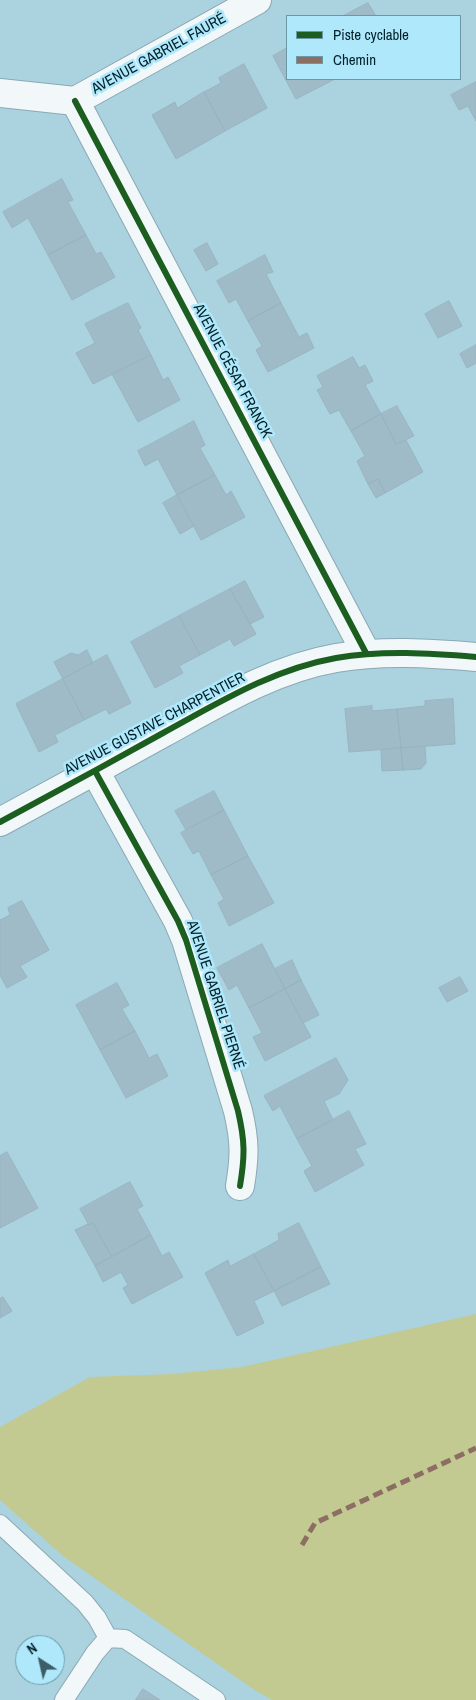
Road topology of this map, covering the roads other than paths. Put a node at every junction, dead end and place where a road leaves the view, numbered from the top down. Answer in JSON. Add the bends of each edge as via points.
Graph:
{"nodes":[{"id":1,"x":257,"y":0,"type":"edge"},
{"id":2,"x":0,"y":93,"type":"edge"},
{"id":3,"x":75,"y":101,"type":"junction"},
{"id":4,"x":366,"y":653,"type":"junction"},
{"id":5,"x":476,"y":657,"type":"edge"},
{"id":6,"x":95,"y":770,"type":"junction"},
{"id":7,"x":0,"y":822,"type":"edge"},
{"id":8,"x":240,"y":1186,"type":"dead end"},
{"id":9,"x":0,"y":1524,"type":"edge"},
{"id":10,"x":108,"y":1638,"type":"junction"},
{"id":11,"x":64,"y":1700,"type":"edge"},
{"id":12,"x":216,"y":1700,"type":"edge"}],
"edges":[{"from":1,"to":3,"type":"street","name":"AVENUE GABRIEL FAURÉ"},
{"from":2,"to":3,"type":"street","name":"AVENUE GABRIEL FAURÉ"},
{"from":3,"to":4,"type":"street","name":"AVENUE CÉSAR FRANCK"},
{"from":4,"to":5,"type":"street","name":"AVENUE GUSTAVE CHARPENTIER"},
{"from":4,"to":6,"type":"street","name":"AVENUE GUSTAVE CHARPENTIER","via":[[302,666],[244,689]]},
{"from":6,"to":7,"type":"street","name":"AVENUE GUSTAVE CHARPENTIER"},
{"from":6,"to":8,"type":"street","name":"AVENUE GABRIEL PIERNÉ","via":[[170,903],[186,940],[244,1136]]},
{"from":9,"to":10,"type":"lane","via":[[85,1603]]},
{"from":10,"to":11,"type":"lane"},
{"from":10,"to":12,"type":"lane","via":[[125,1639]]}]}
